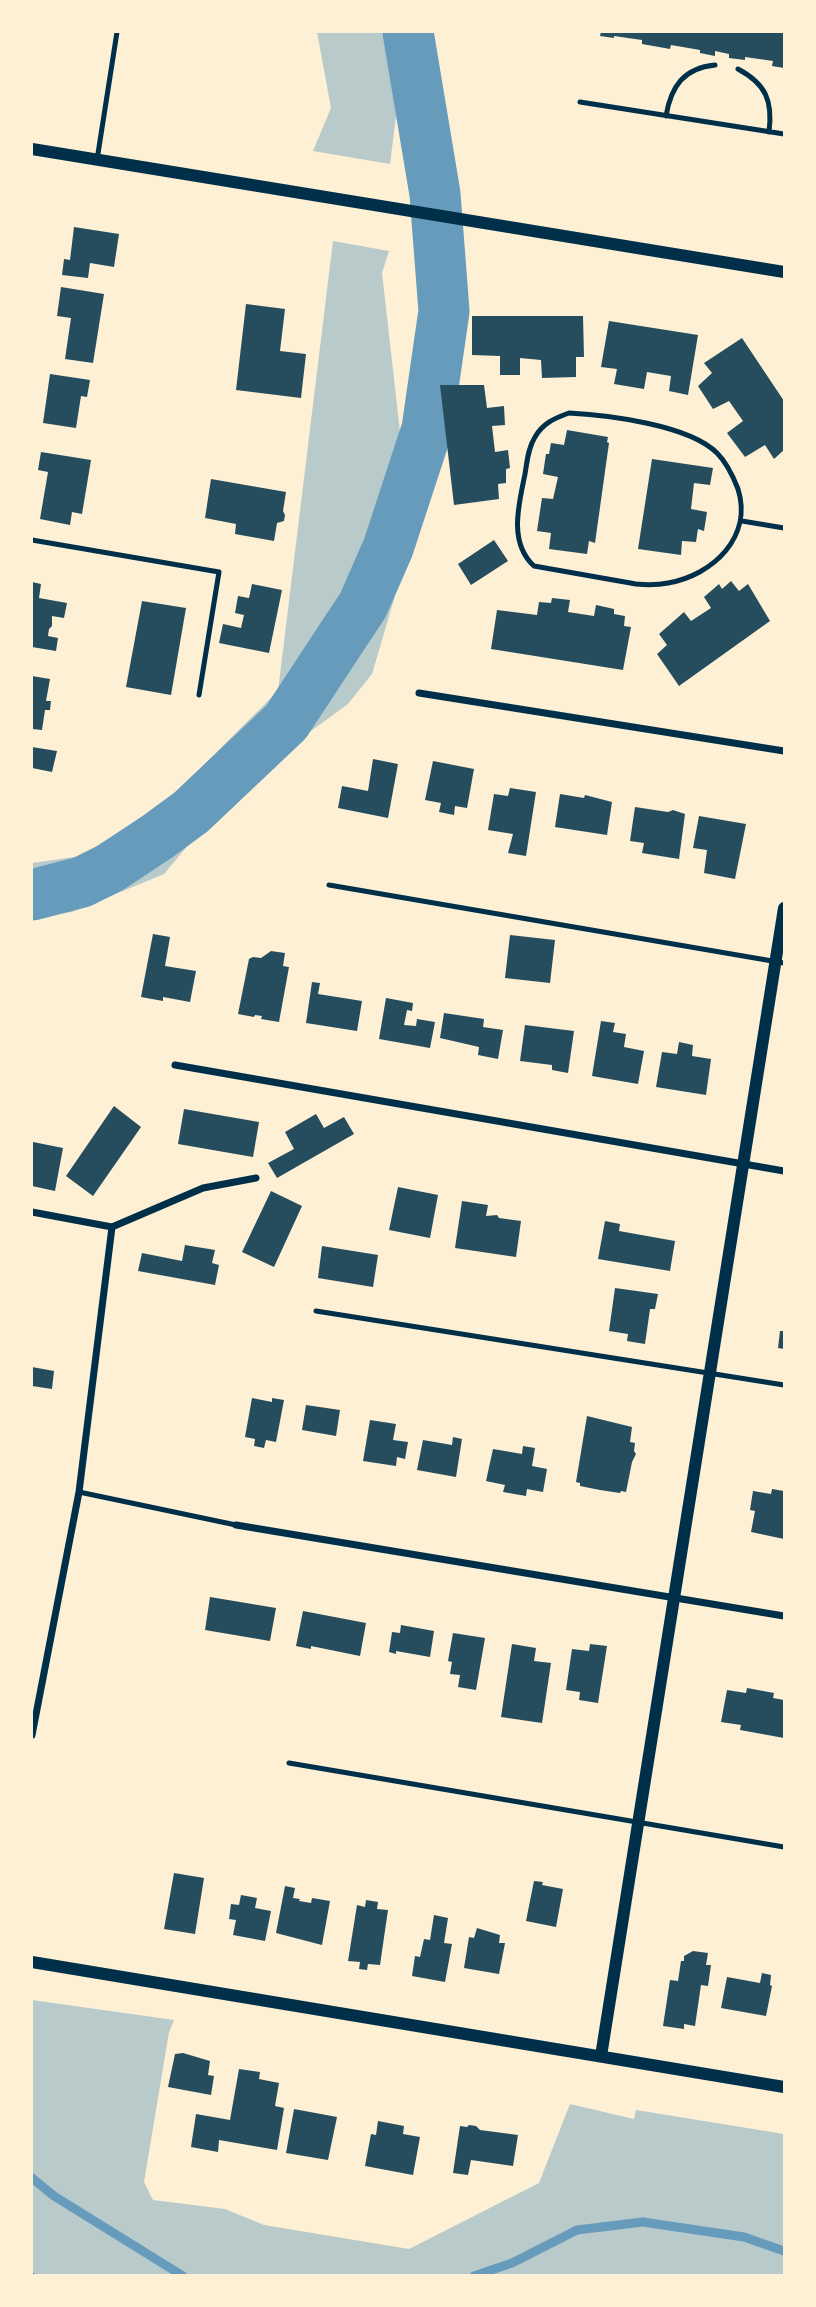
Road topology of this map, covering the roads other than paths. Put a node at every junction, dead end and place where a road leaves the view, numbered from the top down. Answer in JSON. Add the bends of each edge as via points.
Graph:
{"nodes":[{"id":1,"x":117,"y":32,"type":"edge"},
{"id":2,"x":715,"y":65,"type":"dead end"},
{"id":3,"x":738,"y":69,"type":"dead end"},
{"id":4,"x":580,"y":102,"type":"dead end"},
{"id":5,"x":666,"y":116,"type":"junction"},
{"id":6,"x":769,"y":132,"type":"junction"},
{"id":7,"x":785,"y":134,"type":"edge"},
{"id":8,"x":32,"y":149,"type":"edge"},
{"id":9,"x":97,"y":160,"type":"junction"},
{"id":10,"x":785,"y":272,"type":"edge"},
{"id":11,"x":741,"y":521,"type":"junction"},
{"id":12,"x":785,"y":528,"type":"edge"},
{"id":13,"x":32,"y":540,"type":"edge"},
{"id":14,"x":419,"y":694,"type":"dead end"},
{"id":15,"x":199,"y":695,"type":"dead end"},
{"id":16,"x":785,"y":751,"type":"edge"},
{"id":17,"x":329,"y":885,"type":"dead end"},
{"id":18,"x":785,"y":908,"type":"edge"},
{"id":19,"x":780,"y":962,"type":"edge"},
{"id":20,"x":175,"y":1065,"type":"dead end"},
{"id":21,"x":743,"y":1164,"type":"junction"},
{"id":22,"x":785,"y":1171,"type":"edge"},
{"id":23,"x":256,"y":1178,"type":"dead end"},
{"id":24,"x":32,"y":1212,"type":"edge"},
{"id":25,"x":112,"y":1227,"type":"junction"},
{"id":26,"x":316,"y":1311,"type":"dead end"},
{"id":27,"x":710,"y":1373,"type":"junction"},
{"id":28,"x":785,"y":1385,"type":"edge"},
{"id":29,"x":79,"y":1492,"type":"junction"},
{"id":30,"x":236,"y":1525,"type":"joint"},
{"id":31,"x":675,"y":1598,"type":"junction"},
{"id":32,"x":785,"y":1616,"type":"edge"},
{"id":33,"x":32,"y":1735,"type":"edge"},
{"id":34,"x":289,"y":1763,"type":"dead end"},
{"id":35,"x":638,"y":1824,"type":"junction"},
{"id":36,"x":785,"y":1847,"type":"edge"},
{"id":37,"x":32,"y":1962,"type":"edge"},
{"id":38,"x":601,"y":2056,"type":"junction"},
{"id":39,"x":785,"y":2087,"type":"edge"}],
"edges":[{"from":1,"to":9,"type":"lane"},
{"from":2,"to":5,"type":"lane","via":[[693,70],[680,80]]},
{"from":3,"to":6,"type":"lane","via":[[764,91],[771,108]]},
{"from":4,"to":5,"type":"lane"},
{"from":5,"to":6,"type":"lane"},
{"from":6,"to":7,"type":"lane"},
{"from":8,"to":9,"type":"street"},
{"from":9,"to":10,"type":"street"},
{"from":11,"to":11,"type":"lane","via":[[735,482],[716,451],[680,432],[569,414],[545,424],[534,438],[517,533],[534,566],[653,585],[670,583],[709,566],[735,540]]},
{"from":11,"to":12,"type":"lane"},
{"from":13,"to":15,"type":"lane","via":[[219,572]]},
{"from":14,"to":16,"type":"street"},
{"from":17,"to":19,"type":"lane"},
{"from":18,"to":19,"type":"street"},
{"from":19,"to":21,"type":"street"},
{"from":20,"to":21,"type":"street"},
{"from":21,"to":22,"type":"street"},
{"from":21,"to":27,"type":"street"},
{"from":23,"to":25,"type":"street","via":[[203,1188]]},
{"from":24,"to":25,"type":"street"},
{"from":25,"to":29,"type":"street"},
{"from":26,"to":27,"type":"lane"},
{"from":27,"to":28,"type":"lane"},
{"from":27,"to":31,"type":"street"},
{"from":29,"to":30,"type":"lane"},
{"from":29,"to":33,"type":"street"},
{"from":30,"to":31,"type":"street"},
{"from":31,"to":32,"type":"street"},
{"from":31,"to":35,"type":"street"},
{"from":34,"to":35,"type":"lane"},
{"from":35,"to":36,"type":"lane"},
{"from":35,"to":38,"type":"street"},
{"from":37,"to":38,"type":"street"},
{"from":38,"to":39,"type":"street"}]}
